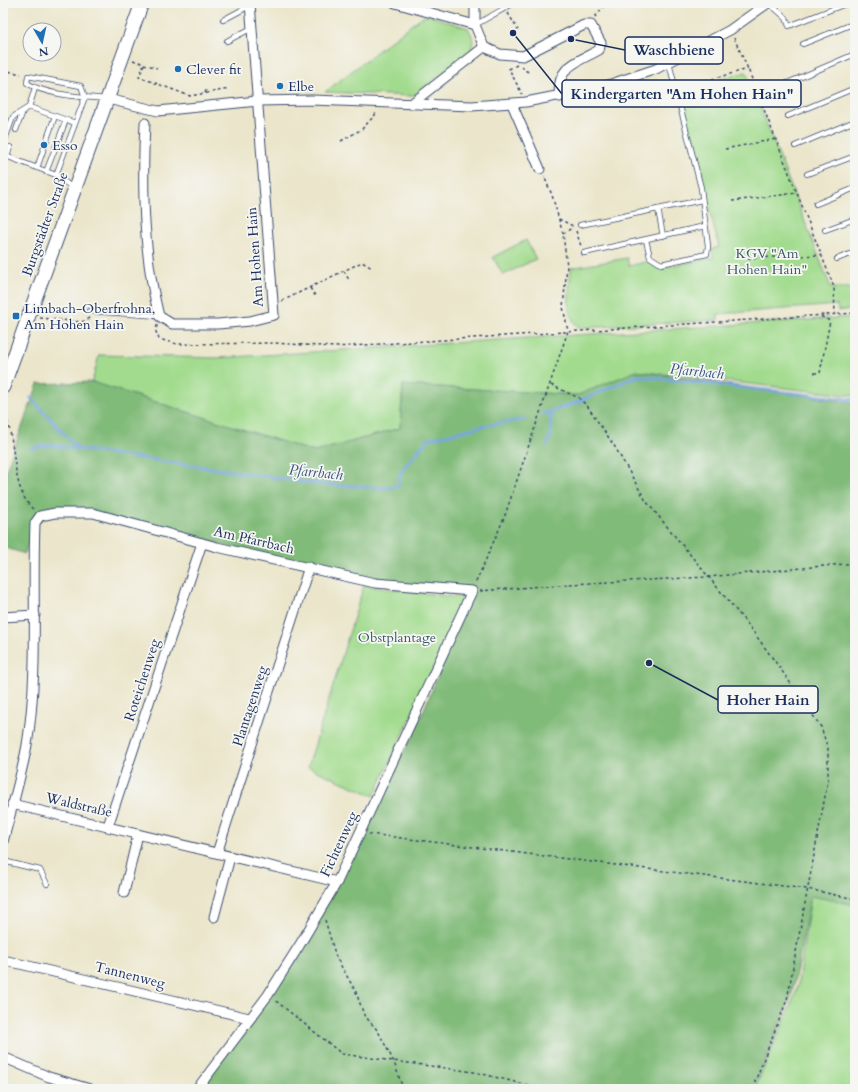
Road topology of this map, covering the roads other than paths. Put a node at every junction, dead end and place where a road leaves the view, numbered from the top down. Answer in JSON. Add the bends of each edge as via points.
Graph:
{"nodes":[{"id":1,"x":142,"y":3,"type":"edge"},
{"id":2,"x":395,"y":3,"type":"edge"},
{"id":3,"x":475,"y":3,"type":"edge"},
{"id":4,"x":514,"y":3,"type":"edge"},
{"id":5,"x":768,"y":3,"type":"edge"},
{"id":6,"x":848,"y":3,"type":"edge"},
{"id":7,"x":251,"y":4,"type":"edge"},
{"id":8,"x":223,"y":20,"type":"dead end"},
{"id":9,"x":855,"y":23,"type":"edge"},
{"id":10,"x":475,"y":25,"type":"junction"},
{"id":11,"x":252,"y":28,"type":"junction"},
{"id":12,"x":227,"y":41,"type":"dead end"},
{"id":13,"x":803,"y":44,"type":"dead end"},
{"id":14,"x":484,"y":47,"type":"junction"},
{"id":15,"x":855,"y":54,"type":"edge"},
{"id":16,"x":669,"y":63,"type":"junction"},
{"id":17,"x":35,"y":88,"type":"junction"},
{"id":18,"x":855,"y":88,"type":"edge"},
{"id":19,"x":771,"y":90,"type":"dead end"},
{"id":20,"x":85,"y":97,"type":"junction"},
{"id":21,"x":560,"y":97,"type":"junction"},
{"id":22,"x":108,"y":99,"type":"junction"},
{"id":23,"x":258,"y":101,"type":"junction"},
{"id":24,"x":411,"y":104,"type":"junction"},
{"id":25,"x":512,"y":104,"type":"junction"},
{"id":26,"x":29,"y":107,"type":"junction"},
{"id":27,"x":23,"y":111,"type":"junction"},
{"id":28,"x":55,"y":116,"type":"junction"},
{"id":29,"x":788,"y":116,"type":"dead end"},
{"id":30,"x":66,"y":120,"type":"junction"},
{"id":31,"x":855,"y":122,"type":"edge"},
{"id":32,"x":75,"y":123,"type":"junction"},
{"id":33,"x":145,"y":123,"type":"dead end"},
{"id":34,"x":16,"y":130,"type":"dead end"},
{"id":35,"x":3,"y":145,"type":"edge"},
{"id":36,"x":795,"y":146,"type":"dead end"},
{"id":37,"x":10,"y":147,"type":"dead end"},
{"id":38,"x":5,"y":156,"type":"edge"},
{"id":39,"x":855,"y":156,"type":"edge"},
{"id":40,"x":37,"y":168,"type":"junction"},
{"id":41,"x":540,"y":169,"type":"road end"},
{"id":42,"x":46,"y":172,"type":"junction"},
{"id":43,"x":807,"y":174,"type":"dead end"},
{"id":44,"x":56,"y":175,"type":"junction"},
{"id":45,"x":855,"y":188,"type":"edge"},
{"id":46,"x":75,"y":190,"type":"junction"},
{"id":47,"x":702,"y":200,"type":"junction"},
{"id":48,"x":816,"y":204,"type":"dead end"},
{"id":49,"x":658,"y":209,"type":"junction"},
{"id":50,"x":855,"y":219,"type":"edge"},
{"id":51,"x":580,"y":225,"type":"dead end"},
{"id":52,"x":705,"y":226,"type":"junction"},
{"id":53,"x":825,"y":230,"type":"dead end"},
{"id":54,"x":663,"y":236,"type":"junction"},
{"id":55,"x":646,"y":240,"type":"junction"},
{"id":56,"x":855,"y":252,"type":"edge"},
{"id":57,"x":584,"y":253,"type":"road end"},
{"id":58,"x":837,"y":259,"type":"dead end"},
{"id":59,"x":89,"y":311,"type":"road end"},
{"id":60,"x":159,"y":316,"type":"junction"},
{"id":61,"x":3,"y":388,"type":"edge"},
{"id":62,"x":202,"y":543,"type":"junction"},
{"id":63,"x":309,"y":567,"type":"junction"},
{"id":64,"x":472,"y":591,"type":"joint"},
{"id":65,"x":35,"y":615,"type":"junction"},
{"id":66,"x":3,"y":617,"type":"edge"},
{"id":67,"x":12,"y":804,"type":"junction"},
{"id":68,"x":108,"y":826,"type":"junction"},
{"id":69,"x":138,"y":834,"type":"junction"},
{"id":70,"x":3,"y":842,"type":"edge"},
{"id":71,"x":217,"y":853,"type":"junction"},
{"id":72,"x":230,"y":857,"type":"junction"},
{"id":73,"x":3,"y":861,"type":"edge"},
{"id":74,"x":337,"y":882,"type":"junction"},
{"id":75,"x":47,"y":884,"type":"dead end"},
{"id":76,"x":124,"y":893,"type":"dead end"},
{"id":77,"x":214,"y":917,"type":"dead end"},
{"id":78,"x":3,"y":960,"type":"edge"},
{"id":79,"x":249,"y":1018,"type":"junction"},
{"id":80,"x":3,"y":1057,"type":"edge"},
{"id":81,"x":90,"y":1089,"type":"edge"},
{"id":82,"x":197,"y":1089,"type":"edge"}],
"edges":[{"from":1,"to":22,"type":"main road","name":"Burgstädter Straße"},
{"from":2,"to":10,"type":"street"},
{"from":3,"to":10,"type":"street"},
{"from":4,"to":10,"type":"lane"},
{"from":5,"to":6,"type":"lane","via":[[786,18],[789,26]]},
{"from":5,"to":16,"type":"street","via":[[730,30]]},
{"from":7,"to":8,"type":"lane"},
{"from":7,"to":11,"type":"street","name":"Am Hohen Hain"},
{"from":9,"to":13,"type":"lane"},
{"from":10,"to":14,"type":"street"},
{"from":11,"to":12,"type":"lane"},
{"from":11,"to":23,"type":"street","name":"Am Hohen Hain"},
{"from":14,"to":21,"type":"street","via":[[500,54],[523,56],[584,25],[591,25],[601,43],[599,50],[571,66],[561,75],[558,85]]},
{"from":14,"to":24,"type":"street"},
{"from":15,"to":19,"type":"lane"},
{"from":16,"to":21,"type":"street","via":[[602,87]]},
{"from":16,"to":47,"type":"lane"},
{"from":17,"to":20,"type":"lane"},
{"from":17,"to":20,"type":"lane","via":[[27,83],[28,76],[81,86]]},
{"from":17,"to":26,"type":"lane"},
{"from":18,"to":29,"type":"lane"},
{"from":20,"to":22,"type":"lane"},
{"from":20,"to":32,"type":"lane"},
{"from":21,"to":25,"type":"street"},
{"from":22,"to":23,"type":"street","via":[[158,111]]},
{"from":22,"to":46,"type":"main road","name":"Burgstädter Straße"},
{"from":23,"to":24,"type":"street","via":[[312,100]]},
{"from":23,"to":60,"type":"street","name":"Am Hohen Hain","via":[[274,315],[250,321],[218,324],[172,324]]},
{"from":24,"to":25,"type":"street"},
{"from":25,"to":41,"type":"street"},
{"from":26,"to":27,"type":"lane"},
{"from":26,"to":28,"type":"lane"},
{"from":27,"to":34,"type":"lane"},
{"from":27,"to":35,"type":"lane","via":[[13,117]]},
{"from":28,"to":30,"type":"lane"},
{"from":28,"to":40,"type":"lane"},
{"from":30,"to":32,"type":"lane"},
{"from":30,"to":42,"type":"lane"},
{"from":31,"to":36,"type":"lane"},
{"from":32,"to":44,"type":"lane"},
{"from":33,"to":60,"type":"street","via":[[145,232],[151,286]]},
{"from":37,"to":38,"type":"lane"},
{"from":38,"to":40,"type":"lane"},
{"from":39,"to":43,"type":"lane"},
{"from":40,"to":42,"type":"lane"},
{"from":42,"to":44,"type":"lane"},
{"from":44,"to":46,"type":"lane"},
{"from":45,"to":48,"type":"lane"},
{"from":46,"to":61,"type":"main road","name":"Burgstädter Straße"},
{"from":47,"to":49,"type":"lane"},
{"from":47,"to":52,"type":"lane"},
{"from":49,"to":51,"type":"lane"},
{"from":49,"to":54,"type":"lane"},
{"from":50,"to":53,"type":"lane"},
{"from":52,"to":54,"type":"lane"},
{"from":52,"to":55,"type":"lane","via":[[707,254],[661,264],[650,257]]},
{"from":54,"to":55,"type":"lane"},
{"from":55,"to":57,"type":"lane"},
{"from":56,"to":58,"type":"lane"},
{"from":59,"to":60,"type":"lane"},
{"from":62,"to":63,"type":"street","name":"Am Pfarrbach"},
{"from":62,"to":65,"type":"street","name":"Am Pfarrbach","via":[[93,513],[55,513],[37,520]]},
{"from":62,"to":68,"type":"street","name":"Roteichenweg"},
{"from":63,"to":64,"type":"street","name":"Am Pfarrbach","via":[[375,583]]},
{"from":63,"to":71,"type":"street","name":"Plantagenweg"},
{"from":64,"to":74,"type":"street","name":"Fichtenweg"},
{"from":65,"to":66,"type":"street"},
{"from":65,"to":67,"type":"street","via":[[27,745]]},
{"from":67,"to":68,"type":"street","name":"Waldstraße"},
{"from":67,"to":70,"type":"street"},
{"from":68,"to":69,"type":"street","name":"Waldstraße"},
{"from":69,"to":71,"type":"street","name":"Waldstraße"},
{"from":69,"to":76,"type":"street"},
{"from":71,"to":72,"type":"street","name":"Waldstraße"},
{"from":72,"to":74,"type":"street","name":"Waldstraße"},
{"from":72,"to":77,"type":"street"},
{"from":73,"to":75,"type":"lane","via":[[40,870]]},
{"from":74,"to":79,"type":"street","name":"Fichtenweg","via":[[268,995]]},
{"from":78,"to":79,"type":"street","name":"Tannenweg"},
{"from":79,"to":82,"type":"street","name":"Fichtenweg"},
{"from":80,"to":81,"type":"street","via":[[49,1077]]}]}
